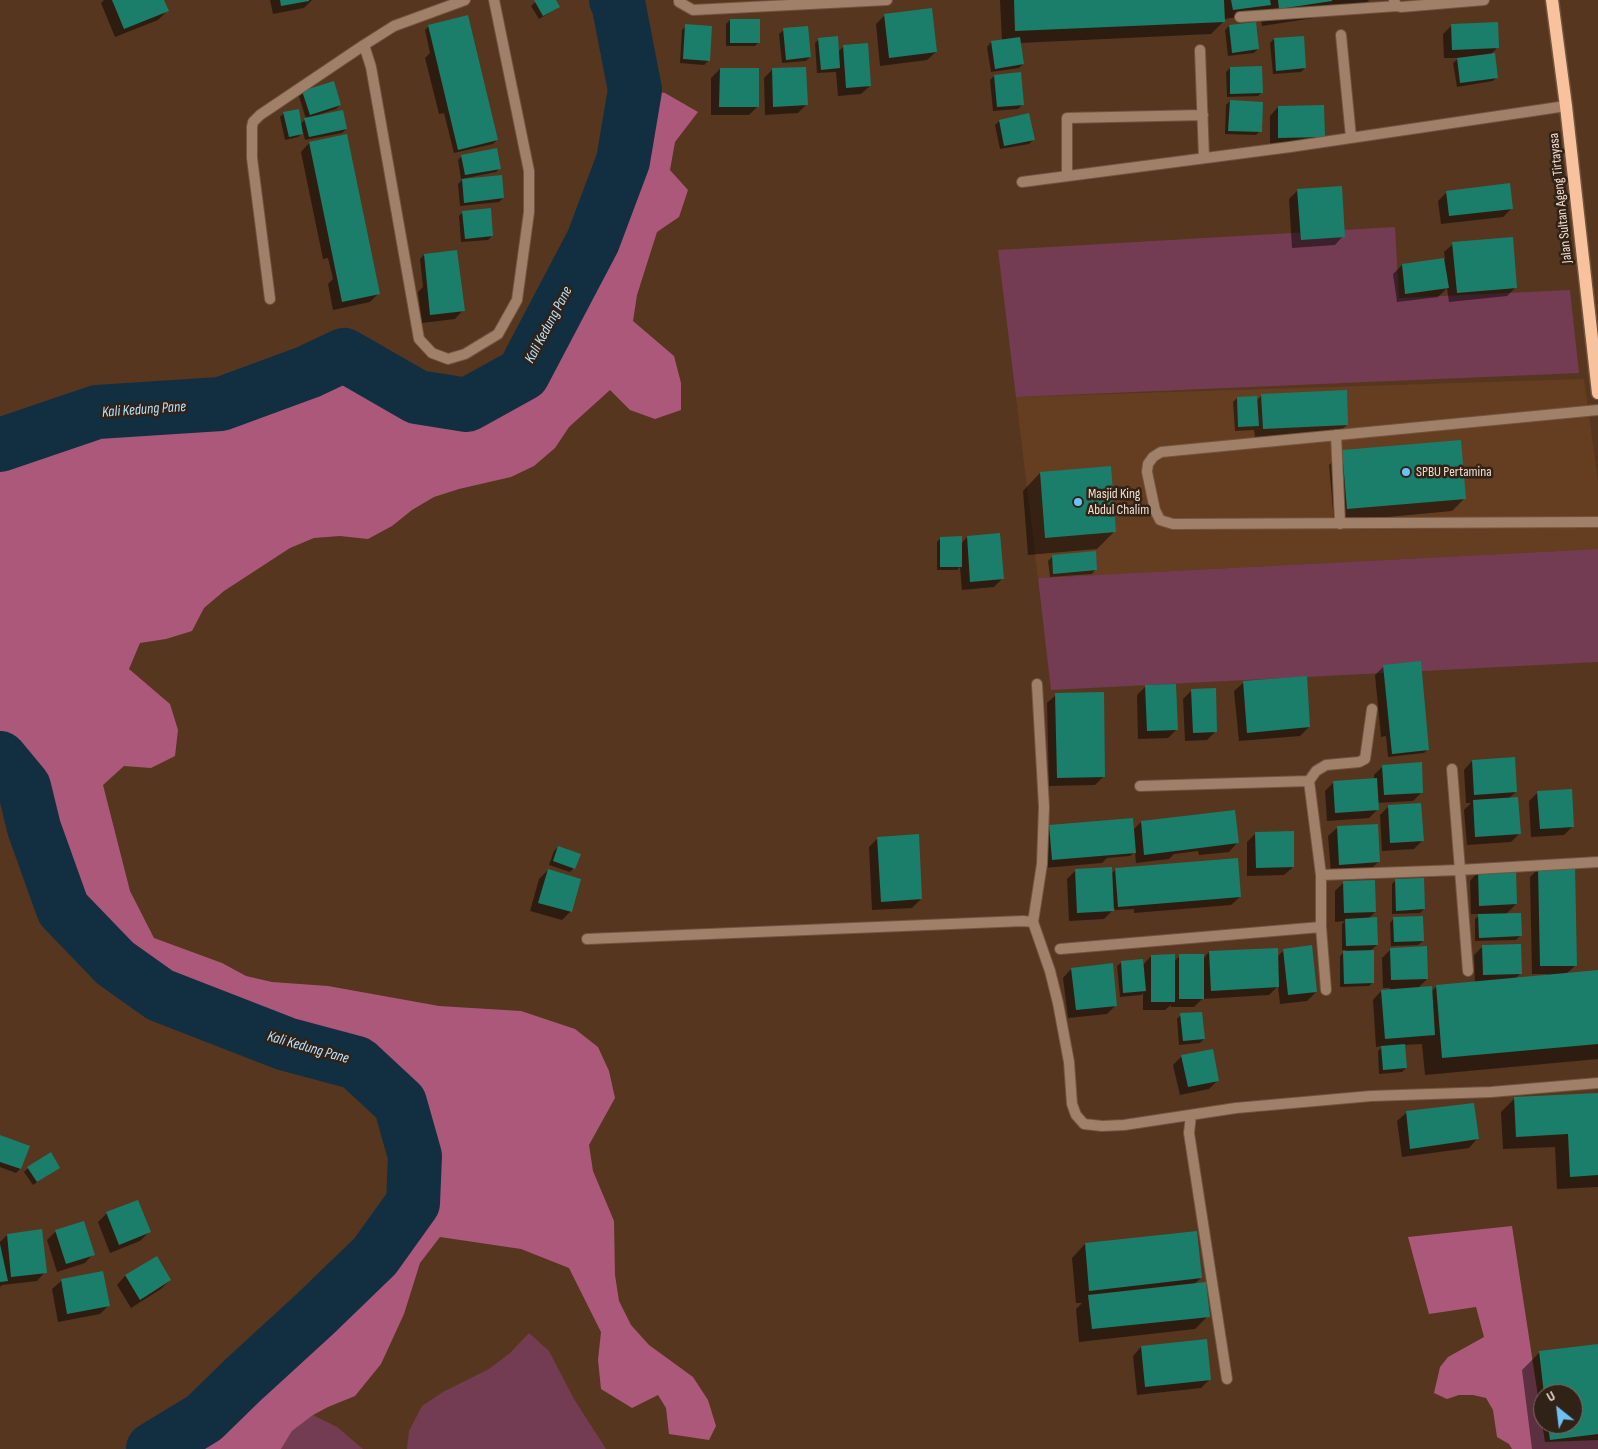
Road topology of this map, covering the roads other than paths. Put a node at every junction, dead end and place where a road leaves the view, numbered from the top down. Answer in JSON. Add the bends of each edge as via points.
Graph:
{"nodes":[{"id":1,"x":465,"y":0,"type":"edge"},
{"id":2,"x":494,"y":0,"type":"edge"},
{"id":3,"x":679,"y":0,"type":"edge"},
{"id":4,"x":887,"y":0,"type":"edge"},
{"id":5,"x":1484,"y":0,"type":"edge"},
{"id":6,"x":1552,"y":0,"type":"edge"},
{"id":7,"x":1396,"y":3,"type":"edge"},
{"id":8,"x":1240,"y":17,"type":"dead end"},
{"id":9,"x":1341,"y":35,"type":"dead end"},
{"id":10,"x":364,"y":45,"type":"junction"},
{"id":11,"x":1200,"y":50,"type":"dead end"},
{"id":12,"x":1566,"y":106,"type":"junction"},
{"id":13,"x":1202,"y":115,"type":"junction"},
{"id":14,"x":1351,"y":137,"type":"junction"},
{"id":15,"x":1204,"y":158,"type":"junction"},
{"id":16,"x":1067,"y":176,"type":"junction"},
{"id":17,"x":1022,"y":182,"type":"dead end"},
{"id":18,"x":270,"y":299,"type":"dead end"},
{"id":19,"x":1598,"y":393,"type":"edge"},
{"id":20,"x":1598,"y":410,"type":"edge"},
{"id":21,"x":1336,"y":435,"type":"junction"},
{"id":22,"x":1598,"y":522,"type":"edge"},
{"id":23,"x":1340,"y":524,"type":"junction"},
{"id":24,"x":1037,"y":684,"type":"dead end"},
{"id":25,"x":1372,"y":710,"type":"dead end"},
{"id":26,"x":1452,"y":769,"type":"dead end"},
{"id":27,"x":1309,"y":782,"type":"junction"},
{"id":28,"x":1140,"y":786,"type":"dead end"},
{"id":29,"x":1598,"y":862,"type":"edge"},
{"id":30,"x":1459,"y":870,"type":"junction"},
{"id":31,"x":1321,"y":875,"type":"junction"},
{"id":32,"x":1034,"y":922,"type":"junction"},
{"id":33,"x":1321,"y":927,"type":"junction"},
{"id":34,"x":587,"y":939,"type":"dead end"},
{"id":35,"x":1060,"y":950,"type":"dead end"},
{"id":36,"x":1468,"y":971,"type":"dead end"},
{"id":37,"x":1326,"y":990,"type":"dead end"},
{"id":38,"x":1598,"y":1083,"type":"edge"},
{"id":39,"x":1191,"y":1115,"type":"junction"},
{"id":40,"x":1227,"y":1379,"type":"dead end"}],
"edges":[{"from":1,"to":10,"type":"street","via":[[394,26]]},
{"from":2,"to":10,"type":"street","via":[[529,171],[528,212],[517,300],[498,334],[466,354],[448,359],[432,353],[419,339],[371,67]]},
{"from":3,"to":4,"type":"street","via":[[693,10]]},
{"from":5,"to":7,"type":"street","via":[[1401,7]]},
{"from":6,"to":12,"type":"main road","name":"Jalan Sultan Ageng Tirtayasa"},
{"from":7,"to":8,"type":"street"},
{"from":9,"to":14,"type":"street"},
{"from":10,"to":18,"type":"street","via":[[260,116],[252,127],[252,158]]},
{"from":11,"to":13,"type":"street"},
{"from":12,"to":14,"type":"street"},
{"from":12,"to":19,"type":"main road","name":"Jalan Sultan Ageng Tirtayasa"},
{"from":13,"to":15,"type":"street"},
{"from":13,"to":16,"type":"street","via":[[1067,118]]},
{"from":14,"to":15,"type":"street"},
{"from":15,"to":16,"type":"street"},
{"from":16,"to":17,"type":"street"},
{"from":20,"to":21,"type":"street"},
{"from":21,"to":23,"type":"street"},
{"from":21,"to":23,"type":"street","via":[[1161,452],[1148,464],[1147,472],[1154,510],[1160,520],[1173,524]]},
{"from":22,"to":23,"type":"street"},
{"from":24,"to":32,"type":"street","via":[[1044,807],[1042,864]]},
{"from":25,"to":27,"type":"street","via":[[1365,758],[1359,762],[1326,765],[1316,771]]},
{"from":26,"to":30,"type":"street"},
{"from":27,"to":28,"type":"street"},
{"from":27,"to":31,"type":"street"},
{"from":29,"to":30,"type":"street"},
{"from":30,"to":31,"type":"street"},
{"from":30,"to":36,"type":"street"},
{"from":31,"to":33,"type":"street"},
{"from":32,"to":34,"type":"street"},
{"from":32,"to":39,"type":"street","via":[[1058,1003],[1069,1062],[1072,1104],[1079,1120],[1084,1124],[1102,1126]]},
{"from":33,"to":35,"type":"street"},
{"from":33,"to":37,"type":"street"},
{"from":38,"to":39,"type":"street","via":[[1491,1092],[1371,1096]]},
{"from":39,"to":40,"type":"street","via":[[1189,1133]]}]}
